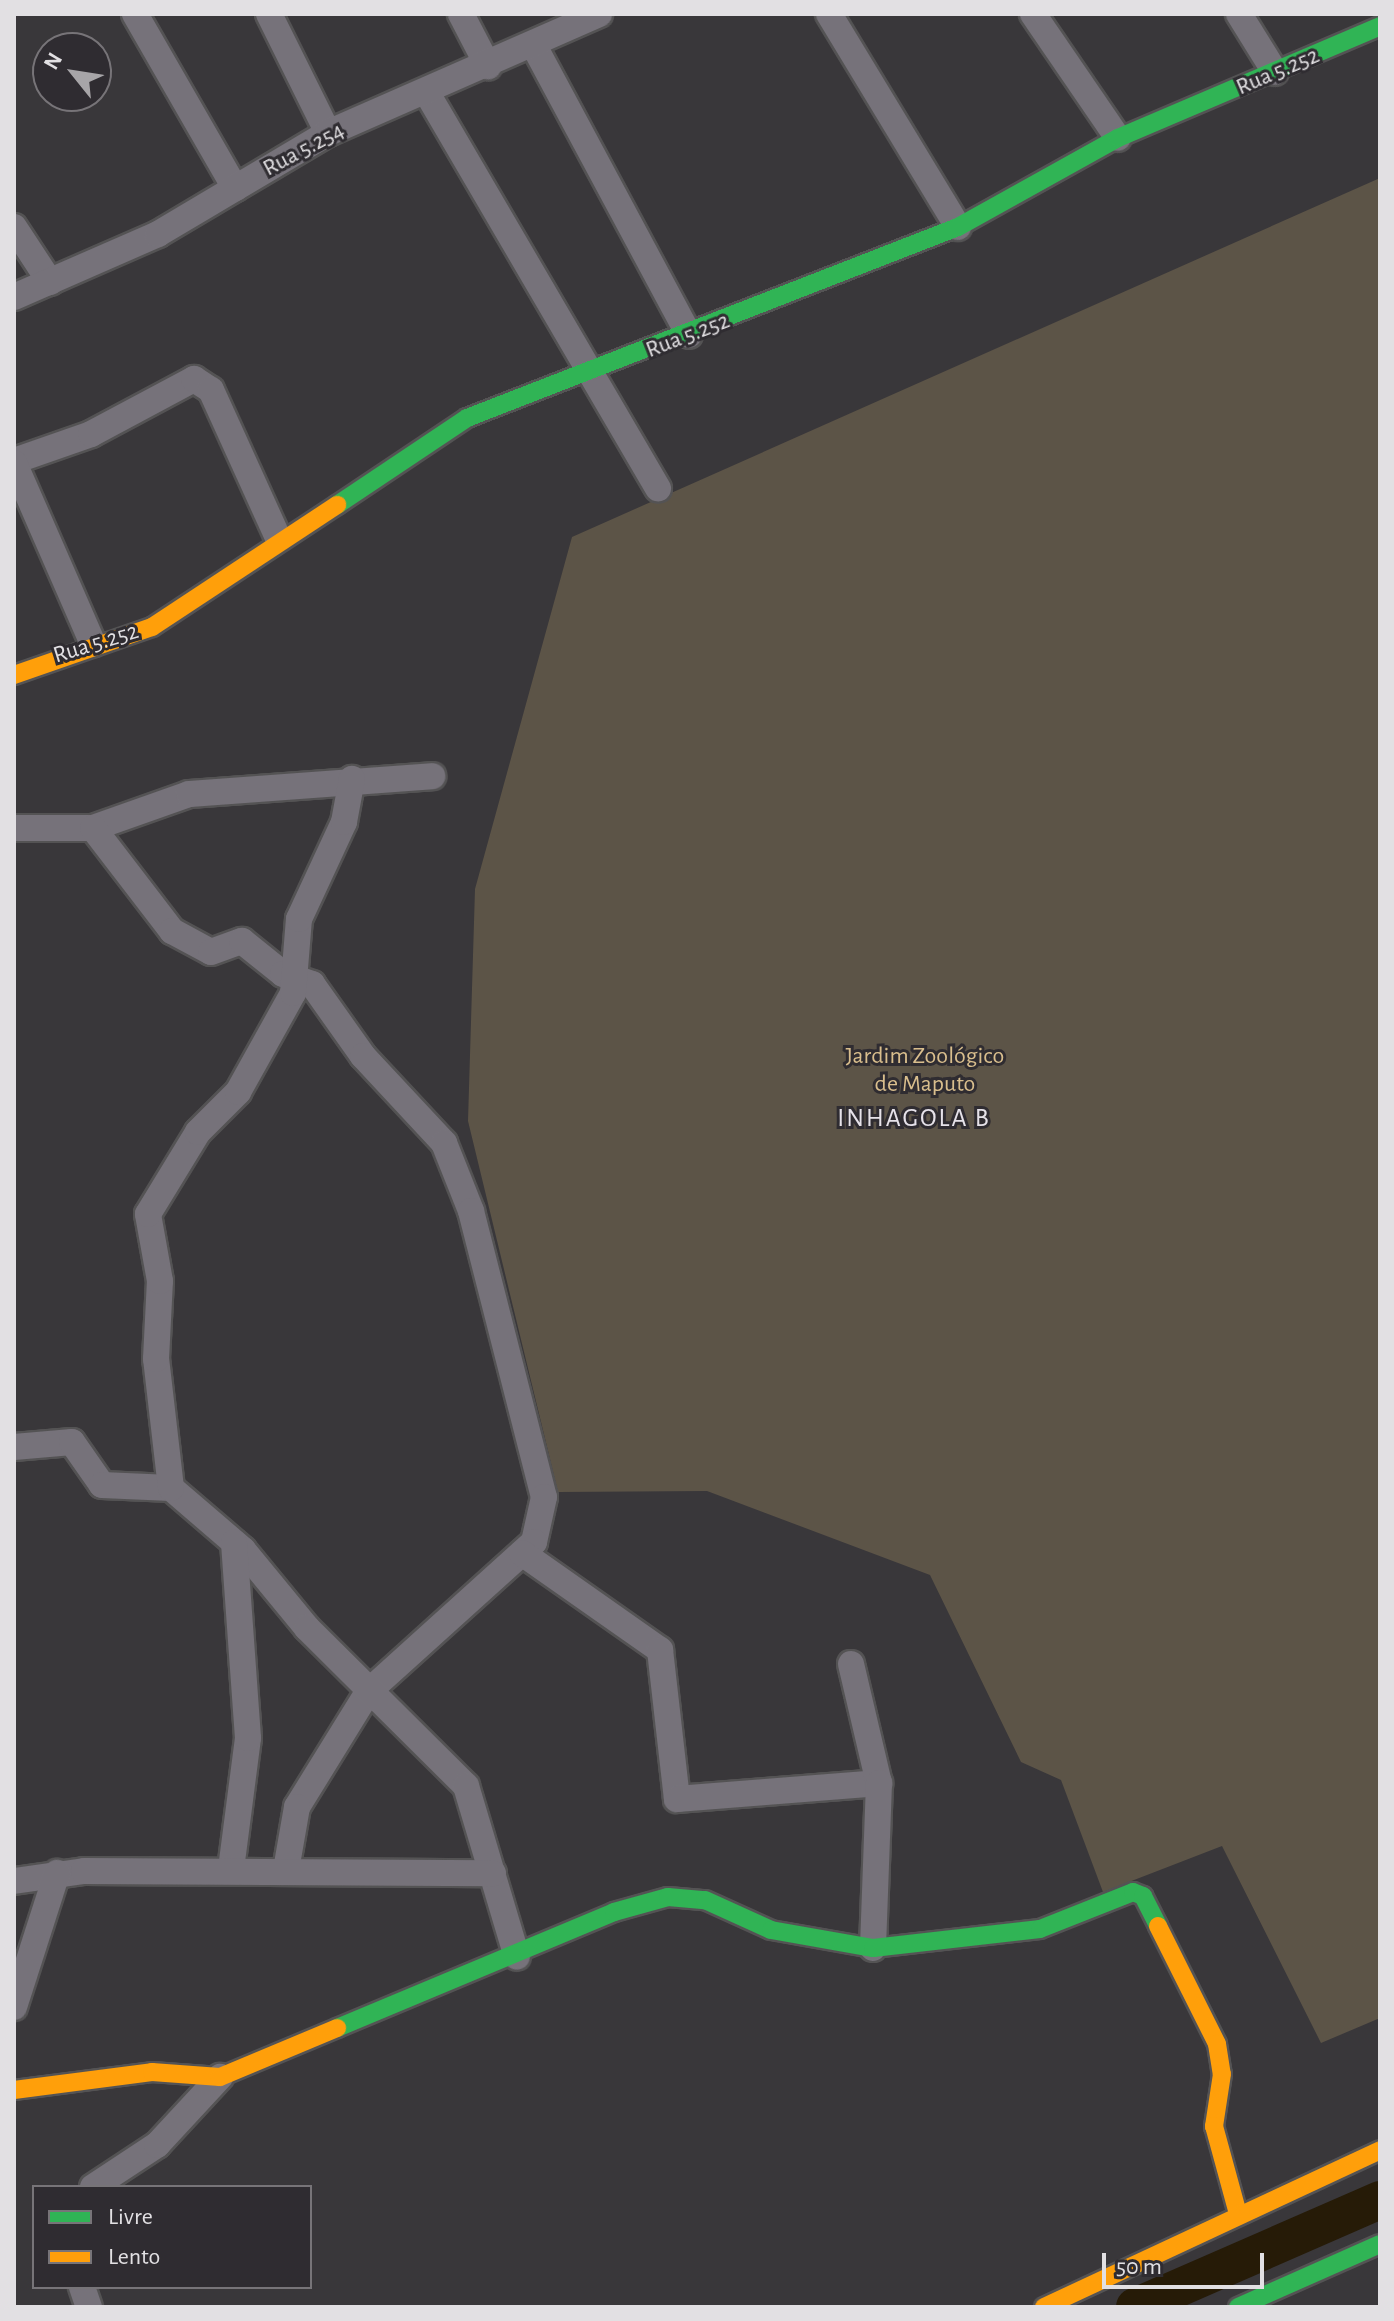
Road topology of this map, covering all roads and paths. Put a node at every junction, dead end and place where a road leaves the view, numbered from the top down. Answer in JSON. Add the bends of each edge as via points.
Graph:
{"nodes":[{"id":1,"x":135,"y":14,"type":"edge"},
{"id":2,"x":269,"y":14,"type":"edge"},
{"id":3,"x":461,"y":14,"type":"edge"},
{"id":4,"x":599,"y":14,"type":"edge"},
{"id":5,"x":829,"y":14,"type":"edge"},
{"id":6,"x":1033,"y":14,"type":"edge"},
{"id":7,"x":1239,"y":14,"type":"edge"},
{"id":8,"x":1380,"y":26,"type":"edge"},
{"id":9,"x":533,"y":44,"type":"junction"},
{"id":10,"x":488,"y":66,"type":"junction"},
{"id":11,"x":1275,"y":72,"type":"junction"},
{"id":12,"x":427,"y":93,"type":"junction"},
{"id":13,"x":328,"y":133,"type":"junction"},
{"id":14,"x":1118,"y":138,"type":"junction"},
{"id":15,"x":235,"y":188,"type":"junction"},
{"id":16,"x":14,"y":227,"type":"edge"},
{"id":17,"x":958,"y":227,"type":"junction"},
{"id":18,"x":50,"y":282,"type":"junction"},
{"id":19,"x":14,"y":297,"type":"edge"},
{"id":20,"x":689,"y":335,"type":"junction"},
{"id":21,"x":595,"y":371,"type":"junction"},
{"id":22,"x":14,"y":462,"type":"edge"},
{"id":23,"x":658,"y":488,"type":"dead end"},
{"id":24,"x":278,"y":538,"type":"junction"},
{"id":25,"x":93,"y":644,"type":"junction"},
{"id":26,"x":14,"y":675,"type":"edge"},
{"id":27,"x":432,"y":776,"type":"dead end"},
{"id":28,"x":352,"y":779,"type":"junction"},
{"id":29,"x":14,"y":828,"type":"edge"},
{"id":30,"x":93,"y":828,"type":"junction"},
{"id":31,"x":298,"y":979,"type":"junction"},
{"id":32,"x":14,"y":1447,"type":"edge"},
{"id":33,"x":171,"y":1488,"type":"junction"},
{"id":34,"x":234,"y":1542,"type":"junction"},
{"id":35,"x":522,"y":1553,"type":"junction"},
{"id":36,"x":851,"y":1664,"type":"dead end"},
{"id":37,"x":368,"y":1692,"type":"junction"},
{"id":38,"x":879,"y":1783,"type":"junction"},
{"id":39,"x":231,"y":1869,"type":"junction"},
{"id":40,"x":286,"y":1870,"type":"junction"},
{"id":41,"x":57,"y":1873,"type":"junction"},
{"id":42,"x":493,"y":1873,"type":"junction"},
{"id":43,"x":14,"y":1881,"type":"edge"},
{"id":44,"x":873,"y":1948,"type":"junction"},
{"id":45,"x":517,"y":1957,"type":"junction"},
{"id":46,"x":14,"y":2007,"type":"edge"},
{"id":47,"x":220,"y":2077,"type":"junction"},
{"id":48,"x":14,"y":2090,"type":"edge"},
{"id":49,"x":1380,"y":2150,"type":"edge"},
{"id":50,"x":96,"y":2185,"type":"edge"},
{"id":51,"x":1238,"y":2214,"type":"junction"},
{"id":52,"x":1380,"y":2244,"type":"edge"},
{"id":53,"x":1044,"y":2307,"type":"edge"},
{"id":54,"x":1238,"y":2307,"type":"edge"}],
"edges":[{"from":1,"to":15,"type":"street"},
{"from":2,"to":13,"type":"street"},
{"from":3,"to":10,"type":"street"},
{"from":4,"to":9,"type":"street","name":"Rua 5.254"},
{"from":5,"to":17,"type":"street"},
{"from":6,"to":14,"type":"street"},
{"from":7,"to":11,"type":"street"},
{"from":8,"to":11,"type":"street","name":"Rua 5.252"},
{"from":9,"to":10,"type":"street","name":"Rua 5.254"},
{"from":9,"to":20,"type":"street"},
{"from":10,"to":12,"type":"street","name":"Rua 5.254"},
{"from":11,"to":14,"type":"street","name":"Rua 5.252"},
{"from":12,"to":13,"type":"street","name":"Rua 5.254"},
{"from":12,"to":21,"type":"street"},
{"from":13,"to":15,"type":"street","name":"Rua 5.254"},
{"from":14,"to":17,"type":"street","name":"Rua 5.252"},
{"from":15,"to":18,"type":"street","name":"Rua 5.254","via":[[158,234]]},
{"from":16,"to":18,"type":"street"},
{"from":17,"to":20,"type":"street","name":"Rua 5.252"},
{"from":18,"to":19,"type":"street","name":"Rua 5.254"},
{"from":20,"to":21,"type":"street","name":"Rua 5.252"},
{"from":21,"to":23,"type":"street"},
{"from":21,"to":24,"type":"street","name":"Rua 5.252","via":[[434,434]]},
{"from":22,"to":24,"type":"street","via":[[91,434],[194,379],[211,390]]},
{"from":22,"to":25,"type":"street"},
{"from":24,"to":25,"type":"street","name":"Rua 5.252","via":[[152,627]]},
{"from":25,"to":26,"type":"street","name":"Rua 5.252"},
{"from":27,"to":28,"type":"street"},
{"from":28,"to":30,"type":"street","via":[[189,794]]},
{"from":28,"to":31,"type":"street","via":[[344,822],[299,919]]},
{"from":29,"to":30,"type":"street"},
{"from":30,"to":31,"type":"street","via":[[172,931],[211,952],[242,941]]},
{"from":31,"to":33,"type":"street","via":[[238,1092],[198,1132],[148,1214],[160,1281],[156,1359]]},
{"from":31,"to":35,"type":"street","via":[[318,989],[363,1056],[457,1166],[544,1497],[538,1532]]},
{"from":32,"to":33,"type":"street","via":[[72,1442],[102,1485]]},
{"from":33,"to":34,"type":"street"},
{"from":34,"to":37,"type":"street"},
{"from":34,"to":39,"type":"street","via":[[248,1738]]},
{"from":35,"to":37,"type":"street"},
{"from":35,"to":38,"type":"street","via":[[660,1650],[677,1799]]},
{"from":36,"to":38,"type":"street"},
{"from":37,"to":40,"type":"street","via":[[297,1807]]},
{"from":37,"to":42,"type":"street","via":[[466,1786]]},
{"from":38,"to":44,"type":"street"},
{"from":39,"to":40,"type":"street"},
{"from":39,"to":41,"type":"street"},
{"from":40,"to":42,"type":"street"},
{"from":41,"to":43,"type":"street"},
{"from":41,"to":46,"type":"street"},
{"from":42,"to":45,"type":"street"},
{"from":44,"to":45,"type":"street","via":[[771,1930],[705,1900],[668,1897],[614,1912]]},
{"from":44,"to":51,"type":"street","via":[[966,1943],[1040,1929],[1124,1894],[1143,1896],[1217,2044],[1222,2074],[1214,2126]]},
{"from":45,"to":47,"type":"street"},
{"from":47,"to":48,"type":"street","via":[[152,2072]]},
{"from":47,"to":50,"type":"street","via":[[157,2145]]},
{"from":49,"to":51,"type":"street"},
{"from":51,"to":53,"type":"street"},
{"from":52,"to":54,"type":"street"}]}
